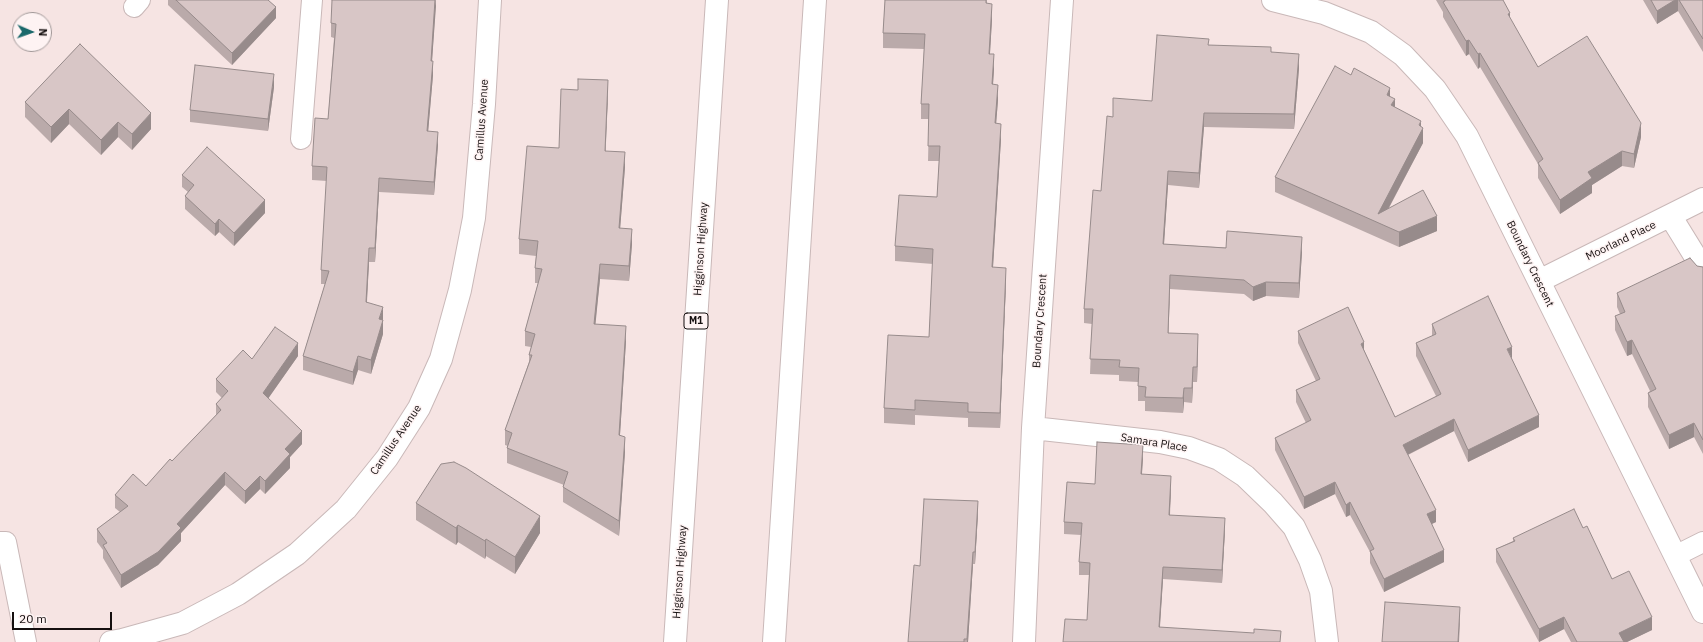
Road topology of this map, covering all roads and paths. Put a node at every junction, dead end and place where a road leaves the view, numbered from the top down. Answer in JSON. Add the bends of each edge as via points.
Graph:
{"nodes":[{"id":1,"x":312,"y":0,"type":"edge"},
{"id":2,"x":490,"y":0,"type":"edge"},
{"id":3,"x":717,"y":0,"type":"edge"},
{"id":4,"x":815,"y":0,"type":"edge"},
{"id":5,"x":1062,"y":0,"type":"edge"},
{"id":6,"x":1273,"y":0,"type":"edge"},
{"id":7,"x":301,"y":139,"type":"dead end"},
{"id":8,"x":1703,"y":199,"type":"edge"},
{"id":9,"x":1671,"y":217,"type":"junction"},
{"id":10,"x":1703,"y":269,"type":"edge"},
{"id":11,"x":1539,"y":282,"type":"junction"},
{"id":12,"x":1033,"y":428,"type":"junction"},
{"id":13,"x":0,"y":542,"type":"edge"},
{"id":14,"x":1703,"y":542,"type":"edge"},
{"id":15,"x":1675,"y":556,"type":"junction"},
{"id":16,"x":1703,"y":612,"type":"edge"},
{"id":17,"x":26,"y":642,"type":"edge"},
{"id":18,"x":111,"y":642,"type":"edge"},
{"id":19,"x":675,"y":642,"type":"edge"},
{"id":20,"x":774,"y":642,"type":"edge"},
{"id":21,"x":1024,"y":642,"type":"edge"},
{"id":22,"x":1327,"y":642,"type":"edge"}],
"edges":[{"from":1,"to":7,"type":"lane"},
{"from":2,"to":18,"type":"main road","name":"Camillus Avenue","via":[[474,218],[460,290],[441,359],[419,408],[387,458],[346,509],[297,554],[238,594],[183,623]]},
{"from":3,"to":19,"type":"main road","name":"Higginson Highway","number":"M1"},
{"from":4,"to":20,"type":"main road"},
{"from":5,"to":12,"type":"main road","name":"Boundary Crescent"},
{"from":6,"to":11,"type":"main road","name":"Boundary Crescent","via":[[1324,13],[1371,32],[1403,55],[1435,89],[1467,136]]},
{"from":8,"to":9,"type":"main road","name":"Moorland Place"},
{"from":9,"to":10,"type":"main road"},
{"from":9,"to":11,"type":"main road","name":"Moorland Place"},
{"from":11,"to":15,"type":"main road","name":"Boundary Crescent"},
{"from":12,"to":21,"type":"main road","name":"Boundary Crescent"},
{"from":12,"to":22,"type":"main road","name":"Samara Place","via":[[1160,442],[1189,448],[1219,459],[1245,476],[1294,527],[1321,591]]},
{"from":13,"to":17,"type":"lane","via":[[6,542]]},
{"from":14,"to":15,"type":"lane"},
{"from":15,"to":16,"type":"main road","name":"Boundary Crescent"}]}
